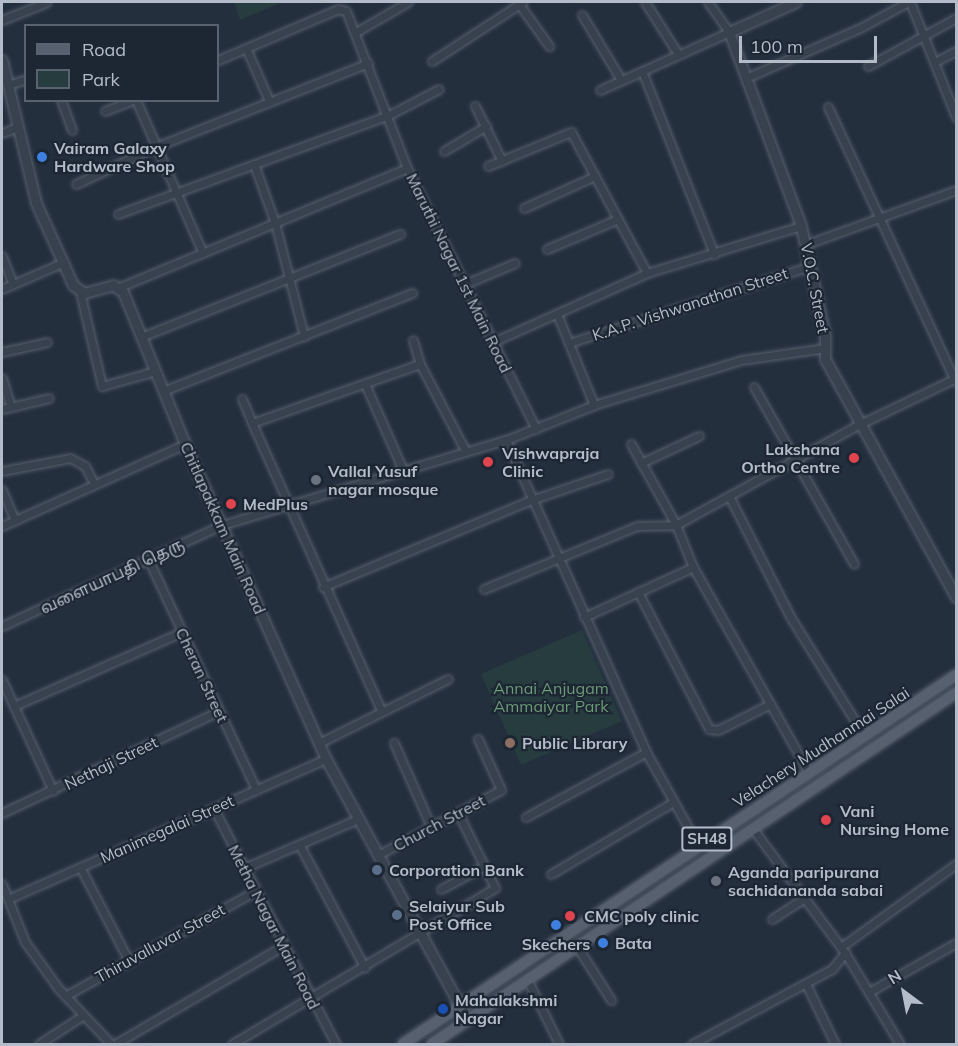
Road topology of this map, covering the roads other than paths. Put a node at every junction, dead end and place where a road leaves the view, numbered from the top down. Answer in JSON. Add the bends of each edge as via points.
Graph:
{"nodes":[{"id":1,"x":47,"y":2,"type":"edge"},
{"id":2,"x":408,"y":2,"type":"edge"},
{"id":3,"x":645,"y":2,"type":"edge"},
{"id":4,"x":708,"y":2,"type":"edge"},
{"id":5,"x":795,"y":2,"type":"edge"},
{"id":6,"x":909,"y":2,"type":"edge"},
{"id":7,"x":521,"y":3,"type":"edge"},
{"id":8,"x":582,"y":15,"type":"dead end"},
{"id":9,"x":957,"y":18,"type":"edge"},
{"id":10,"x":2,"y":20,"type":"edge"},
{"id":11,"x":356,"y":32,"type":"junction"},
{"id":12,"x":729,"y":32,"type":"junction"},
{"id":13,"x":924,"y":35,"type":"junction"},
{"id":14,"x":549,"y":46,"type":"dead end"},
{"id":15,"x":246,"y":48,"type":"junction"},
{"id":16,"x":957,"y":51,"type":"edge"},
{"id":17,"x":678,"y":54,"type":"junction"},
{"id":18,"x":219,"y":60,"type":"edge"},
{"id":19,"x":432,"y":61,"type":"dead end"},
{"id":20,"x":935,"y":62,"type":"junction"},
{"id":21,"x":2,"y":63,"type":"edge"},
{"id":22,"x":368,"y":63,"type":"junction"},
{"id":23,"x":868,"y":66,"type":"dead end"},
{"id":24,"x":642,"y":71,"type":"junction"},
{"id":25,"x":746,"y":78,"type":"junction"},
{"id":26,"x":24,"y":80,"type":"edge"},
{"id":27,"x":621,"y":80,"type":"junction"},
{"id":28,"x":8,"y":86,"type":"junction"},
{"id":29,"x":439,"y":89,"type":"dead end"},
{"id":30,"x":600,"y":90,"type":"dead end"},
{"id":31,"x":269,"y":101,"type":"junction"},
{"id":32,"x":63,"y":102,"type":"edge"},
{"id":33,"x":129,"y":102,"type":"edge"},
{"id":34,"x":135,"y":102,"type":"edge"},
{"id":35,"x":954,"y":103,"type":"edge"},
{"id":36,"x":475,"y":106,"type":"dead end"},
{"id":37,"x":828,"y":107,"type":"dead end"},
{"id":38,"x":105,"y":111,"type":"dead end"},
{"id":39,"x":389,"y":115,"type":"junction"},
{"id":40,"x":957,"y":117,"type":"edge"},
{"id":41,"x":486,"y":126,"type":"junction"},
{"id":42,"x":15,"y":128,"type":"junction"},
{"id":43,"x":72,"y":130,"type":"dead end"},
{"id":44,"x":2,"y":133,"type":"edge"},
{"id":45,"x":155,"y":147,"type":"junction"},
{"id":46,"x":444,"y":151,"type":"dead end"},
{"id":47,"x":502,"y":160,"type":"junction"},
{"id":48,"x":254,"y":164,"type":"junction"},
{"id":49,"x":488,"y":166,"type":"dead end"},
{"id":50,"x":407,"y":168,"type":"junction"},
{"id":51,"x":595,"y":176,"type":"junction"},
{"id":52,"x":76,"y":184,"type":"dead end"},
{"id":53,"x":957,"y":190,"type":"edge"},
{"id":54,"x":176,"y":193,"type":"junction"},
{"id":55,"x":524,"y":208,"type":"dead end"},
{"id":56,"x":118,"y":214,"type":"dead end"},
{"id":57,"x":618,"y":219,"type":"junction"},
{"id":58,"x":879,"y":219,"type":"junction"},
{"id":59,"x":275,"y":223,"type":"junction"},
{"id":60,"x":801,"y":226,"type":"junction"},
{"id":61,"x":400,"y":234,"type":"dead end"},
{"id":62,"x":807,"y":244,"type":"junction"},
{"id":63,"x":547,"y":249,"type":"dead end"},
{"id":64,"x":203,"y":253,"type":"junction"},
{"id":65,"x":714,"y":254,"type":"junction"},
{"id":66,"x":2,"y":256,"type":"edge"},
{"id":67,"x":64,"y":262,"type":"junction"},
{"id":68,"x":515,"y":263,"type":"dead end"},
{"id":69,"x":811,"y":266,"type":"junction"},
{"id":70,"x":647,"y":273,"type":"junction"},
{"id":71,"x":290,"y":277,"type":"junction"},
{"id":72,"x":13,"y":284,"type":"junction"},
{"id":73,"x":465,"y":284,"type":"junction"},
{"id":74,"x":120,"y":287,"type":"junction"},
{"id":75,"x":2,"y":289,"type":"edge"},
{"id":76,"x":80,"y":292,"type":"junction"},
{"id":77,"x":412,"y":293,"type":"dead end"},
{"id":78,"x":557,"y":314,"type":"junction"},
{"id":79,"x":304,"y":336,"type":"junction"},
{"id":80,"x":141,"y":337,"type":"junction"},
{"id":81,"x":413,"y":340,"type":"dead end"},
{"id":82,"x":47,"y":342,"type":"dead end"},
{"id":83,"x":494,"y":342,"type":"junction"},
{"id":84,"x":569,"y":343,"type":"junction"},
{"id":85,"x":825,"y":348,"type":"junction"},
{"id":86,"x":2,"y":352,"type":"edge"},
{"id":87,"x":420,"y":364,"type":"junction"},
{"id":88,"x":155,"y":371,"type":"junction"},
{"id":89,"x":2,"y":378,"type":"edge"},
{"id":90,"x":956,"y":380,"type":"edge"},
{"id":91,"x":365,"y":384,"type":"junction"},
{"id":92,"x":754,"y":387,"type":"dead end"},
{"id":93,"x":163,"y":391,"type":"junction"},
{"id":94,"x":48,"y":398,"type":"dead end"},
{"id":95,"x":242,"y":399,"type":"dead end"},
{"id":96,"x":594,"y":405,"type":"junction"},
{"id":97,"x":11,"y":407,"type":"junction"},
{"id":98,"x":2,"y":409,"type":"edge"},
{"id":99,"x":252,"y":423,"type":"junction"},
{"id":100,"x":860,"y":424,"type":"junction"},
{"id":101,"x":536,"y":429,"type":"junction"},
{"id":102,"x":699,"y":436,"type":"dead end"},
{"id":103,"x":506,"y":440,"type":"junction"},
{"id":104,"x":184,"y":444,"type":"junction"},
{"id":105,"x":631,"y":444,"type":"dead end"},
{"id":106,"x":466,"y":452,"type":"junction"},
{"id":107,"x":795,"y":460,"type":"junction"},
{"id":108,"x":641,"y":462,"type":"junction"},
{"id":109,"x":403,"y":470,"type":"junction"},
{"id":110,"x":2,"y":471,"type":"edge"},
{"id":111,"x":608,"y":474,"type":"dead end"},
{"id":112,"x":94,"y":484,"type":"junction"},
{"id":113,"x":2,"y":490,"type":"edge"},
{"id":114,"x":729,"y":496,"type":"junction"},
{"id":115,"x":531,"y":500,"type":"junction"},
{"id":116,"x":287,"y":505,"type":"junction"},
{"id":117,"x":15,"y":520,"type":"junction"},
{"id":118,"x":222,"y":525,"type":"junction"},
{"id":119,"x":676,"y":525,"type":"junction"},
{"id":120,"x":2,"y":526,"type":"edge"},
{"id":121,"x":148,"y":559,"type":"junction"},
{"id":122,"x":558,"y":560,"type":"junction"},
{"id":123,"x":854,"y":564,"type":"dead end"},
{"id":124,"x":693,"y":567,"type":"junction"},
{"id":125,"x":323,"y":587,"type":"junction"},
{"id":126,"x":484,"y":589,"type":"dead end"},
{"id":127,"x":638,"y":592,"type":"junction"},
{"id":128,"x":957,"y":597,"type":"edge"},
{"id":129,"x":584,"y":617,"type":"junction"},
{"id":130,"x":2,"y":626,"type":"edge"},
{"id":131,"x":182,"y":632,"type":"junction"},
{"id":132,"x":957,"y":675,"type":"edge"},
{"id":133,"x":448,"y":679,"type":"dead end"},
{"id":134,"x":2,"y":680,"type":"edge"},
{"id":135,"x":957,"y":693,"type":"edge"},
{"id":136,"x":770,"y":704,"type":"junction"},
{"id":137,"x":14,"y":706,"type":"junction"},
{"id":138,"x":381,"y":710,"type":"junction"},
{"id":139,"x":219,"y":711,"type":"junction"},
{"id":140,"x":865,"y":737,"type":"junction"},
{"id":141,"x":478,"y":739,"type":"dead end"},
{"id":142,"x":319,"y":743,"type":"junction"},
{"id":143,"x":394,"y":743,"type":"dead end"},
{"id":144,"x":646,"y":752,"type":"junction"},
{"id":145,"x":326,"y":759,"type":"junction"},
{"id":146,"x":809,"y":774,"type":"junction"},
{"id":147,"x":256,"y":790,"type":"junction"},
{"id":148,"x":53,"y":791,"type":"junction"},
{"id":149,"x":673,"y":802,"type":"junction"},
{"id":150,"x":214,"y":809,"type":"junction"},
{"id":151,"x":2,"y":813,"type":"edge"},
{"id":152,"x":458,"y":813,"type":"junction"},
{"id":153,"x":526,"y":817,"type":"dead end"},
{"id":154,"x":358,"y":819,"type":"junction"},
{"id":155,"x":431,"y":827,"type":"junction"},
{"id":156,"x":753,"y":829,"type":"junction"},
{"id":157,"x":299,"y":844,"type":"junction"},
{"id":158,"x":698,"y":844,"type":"junction"},
{"id":159,"x":378,"y":855,"type":"junction"},
{"id":160,"x":957,"y":864,"type":"edge"},
{"id":161,"x":484,"y":866,"type":"junction"},
{"id":162,"x":81,"y":867,"type":"junction"},
{"id":163,"x":244,"y":868,"type":"junction"},
{"id":164,"x":551,"y":874,"type":"dead end"},
{"id":165,"x":2,"y":884,"type":"edge"},
{"id":166,"x":441,"y":889,"type":"dead end"},
{"id":167,"x":255,"y":891,"type":"junction"},
{"id":168,"x":804,"y":898,"type":"junction"},
{"id":169,"x":8,"y":899,"type":"junction"},
{"id":170,"x":772,"y":919,"type":"dead end"},
{"id":171,"x":421,"y":935,"type":"junction"},
{"id":172,"x":957,"y":944,"type":"edge"},
{"id":173,"x":283,"y":946,"type":"junction"},
{"id":174,"x":578,"y":948,"type":"junction"},
{"id":175,"x":843,"y":950,"type":"junction"},
{"id":176,"x":129,"y":961,"type":"junction"},
{"id":177,"x":365,"y":968,"type":"junction"},
{"id":178,"x":528,"y":981,"type":"junction"},
{"id":179,"x":806,"y":984,"type":"junction"},
{"id":180,"x":869,"y":992,"type":"junction"},
{"id":181,"x":65,"y":996,"type":"junction"},
{"id":182,"x":310,"y":999,"type":"junction"},
{"id":183,"x":611,"y":1000,"type":"dead end"},
{"id":184,"x":460,"y":1007,"type":"junction"},
{"id":185,"x":82,"y":1016,"type":"junction"},
{"id":186,"x":468,"y":1020,"type":"junction"},
{"id":187,"x":39,"y":1044,"type":"edge"},
{"id":188,"x":113,"y":1044,"type":"edge"},
{"id":189,"x":232,"y":1044,"type":"edge"},
{"id":190,"x":336,"y":1044,"type":"edge"},
{"id":191,"x":403,"y":1044,"type":"edge"},
{"id":192,"x":432,"y":1044,"type":"edge"},
{"id":193,"x":559,"y":1044,"type":"edge"},
{"id":194,"x":692,"y":1044,"type":"edge"},
{"id":195,"x":836,"y":1044,"type":"edge"},
{"id":196,"x":900,"y":1044,"type":"edge"}],
"edges":[{"from":1,"to":10,"type":"street"},
{"from":2,"to":11,"type":"street"},
{"from":3,"to":17,"type":"street"},
{"from":4,"to":12,"type":"street","name":"V.O.C. Street"},
{"from":5,"to":12,"type":"street"},
{"from":6,"to":13,"type":"street"},
{"from":6,"to":25,"type":"street"},
{"from":7,"to":14,"type":"street"},
{"from":7,"to":19,"type":"street"},
{"from":8,"to":27,"type":"street"},
{"from":9,"to":13,"type":"street"},
{"from":11,"to":15,"type":"street","name":"Maruthi Nagar 1st Main Road","via":[[346,10],[338,9]]},
{"from":11,"to":22,"type":"street","name":"Maruthi Nagar 1st Main Road"},
{"from":12,"to":17,"type":"street"},
{"from":12,"to":25,"type":"street","name":"V.O.C. Street"},
{"from":13,"to":20,"type":"street"},
{"from":13,"to":23,"type":"street"},
{"from":15,"to":18,"type":"street"},
{"from":15,"to":31,"type":"street"},
{"from":16,"to":20,"type":"street"},
{"from":17,"to":24,"type":"street"},
{"from":20,"to":35,"type":"street"},
{"from":21,"to":28,"type":"street"},
{"from":22,"to":31,"type":"street"},
{"from":22,"to":39,"type":"street","name":"Maruthi Nagar 1st Main Road"},
{"from":24,"to":27,"type":"street"},
{"from":24,"to":65,"type":"street"},
{"from":25,"to":60,"type":"street","name":"V.O.C. Street"},
{"from":26,"to":28,"type":"street"},
{"from":27,"to":30,"type":"street"},
{"from":28,"to":42,"type":"street"},
{"from":29,"to":39,"type":"street"},
{"from":31,"to":45,"type":"street"},
{"from":32,"to":43,"type":"street"},
{"from":33,"to":38,"type":"street"},
{"from":34,"to":45,"type":"street"},
{"from":35,"to":40,"type":"street"},
{"from":36,"to":41,"type":"street"},
{"from":37,"to":58,"type":"street"},
{"from":39,"to":48,"type":"street"},
{"from":39,"to":50,"type":"street","name":"Maruthi Nagar 1st Main Road"},
{"from":41,"to":46,"type":"street"},
{"from":41,"to":47,"type":"street"},
{"from":42,"to":44,"type":"street"},
{"from":42,"to":67,"type":"street","via":[[36,203]]},
{"from":45,"to":52,"type":"street"},
{"from":45,"to":54,"type":"street"},
{"from":47,"to":49,"type":"street"},
{"from":47,"to":51,"type":"street","via":[[572,132]]},
{"from":48,"to":54,"type":"street"},
{"from":48,"to":59,"type":"street"},
{"from":50,"to":59,"type":"street"},
{"from":50,"to":73,"type":"street","name":"Maruthi Nagar 1st Main Road"},
{"from":51,"to":55,"type":"street"},
{"from":51,"to":57,"type":"street"},
{"from":53,"to":58,"type":"street"},
{"from":54,"to":56,"type":"street"},
{"from":54,"to":64,"type":"street"},
{"from":57,"to":63,"type":"street"},
{"from":57,"to":70,"type":"street"},
{"from":58,"to":62,"type":"street"},
{"from":58,"to":90,"type":"street"},
{"from":59,"to":64,"type":"street"},
{"from":59,"to":71,"type":"street"},
{"from":60,"to":62,"type":"street","name":"V.O.C. Street"},
{"from":60,"to":65,"type":"street"},
{"from":61,"to":71,"type":"street"},
{"from":62,"to":69,"type":"street","name":"V.O.C. Street"},
{"from":64,"to":74,"type":"street"},
{"from":65,"to":70,"type":"street"},
{"from":66,"to":72,"type":"street"},
{"from":67,"to":72,"type":"street"},
{"from":67,"to":76,"type":"street"},
{"from":68,"to":73,"type":"street"},
{"from":69,"to":84,"type":"street","name":"K.A.P. Vishwanathan Street"},
{"from":69,"to":85,"type":"street","name":"V.O.C. Street"},
{"from":70,"to":78,"type":"street"},
{"from":71,"to":79,"type":"street"},
{"from":71,"to":80,"type":"street"},
{"from":72,"to":75,"type":"street"},
{"from":73,"to":83,"type":"street","name":"Maruthi Nagar 1st Main Road"},
{"from":74,"to":76,"type":"street"},
{"from":74,"to":80,"type":"street","name":"Chitlapakkam Main Road"},
{"from":76,"to":88,"type":"street","via":[[102,386]]},
{"from":77,"to":79,"type":"street"},
{"from":78,"to":83,"type":"street"},
{"from":78,"to":84,"type":"street"},
{"from":79,"to":93,"type":"street"},
{"from":80,"to":88,"type":"street","name":"Chitlapakkam Main Road"},
{"from":81,"to":87,"type":"street"},
{"from":82,"to":86,"type":"street"},
{"from":83,"to":101,"type":"street","name":"Maruthi Nagar 1st Main Road"},
{"from":84,"to":96,"type":"street"},
{"from":85,"to":96,"type":"street","name":"வளையாபதி தெரு","via":[[741,360]]},
{"from":85,"to":100,"type":"street","name":"V.O.C. Street","via":[[825,359]]},
{"from":87,"to":91,"type":"street"},
{"from":87,"to":106,"type":"street"},
{"from":88,"to":93,"type":"street","name":"Chitlapakkam Main Road"},
{"from":89,"to":97,"type":"street"},
{"from":90,"to":100,"type":"street"},
{"from":91,"to":99,"type":"street"},
{"from":91,"to":109,"type":"street"},
{"from":92,"to":107,"type":"street"},
{"from":93,"to":104,"type":"street","name":"Chitlapakkam Main Road"},
{"from":94,"to":97,"type":"street"},
{"from":95,"to":99,"type":"street"},
{"from":96,"to":101,"type":"street","name":"வளையாபதி தெரு"},
{"from":97,"to":98,"type":"street"},
{"from":99,"to":116,"type":"street"},
{"from":100,"to":107,"type":"street"},
{"from":100,"to":128,"type":"street","name":"V.O.C. Street"},
{"from":101,"to":103,"type":"street","name":"வளையாபதி தெரு"},
{"from":102,"to":108,"type":"street"},
{"from":103,"to":106,"type":"street","name":"வளையாபதி தெரு"},
{"from":103,"to":115,"type":"street"},
{"from":104,"to":112,"type":"street"},
{"from":104,"to":118,"type":"street","name":"Chitlapakkam Main Road"},
{"from":105,"to":108,"type":"street"},
{"from":106,"to":109,"type":"street","name":"வளையாபதி தெரு"},
{"from":107,"to":114,"type":"street"},
{"from":107,"to":123,"type":"street"},
{"from":108,"to":119,"type":"street"},
{"from":109,"to":116,"type":"street","name":"வளையாபதி தெரு"},
{"from":110,"to":112,"type":"street","via":[[70,458],[85,466]]},
{"from":111,"to":115,"type":"street"},
{"from":112,"to":117,"type":"street"},
{"from":113,"to":117,"type":"street"},
{"from":114,"to":119,"type":"street"},
{"from":114,"to":140,"type":"street","via":[[791,618]]},
{"from":115,"to":122,"type":"street"},
{"from":115,"to":125,"type":"street"},
{"from":116,"to":118,"type":"street","name":"வளையாபதி தெரு"},
{"from":116,"to":125,"type":"street"},
{"from":117,"to":120,"type":"street"},
{"from":118,"to":121,"type":"street","name":"வளையாபதி தெரு"},
{"from":118,"to":142,"type":"street","name":"Chitlapakkam Main Road"},
{"from":119,"to":122,"type":"street","via":[[637,526]]},
{"from":119,"to":124,"type":"street"},
{"from":121,"to":130,"type":"street","name":"வளையாபதி தெரு"},
{"from":121,"to":131,"type":"street","name":"Cheran Street"},
{"from":122,"to":126,"type":"street"},
{"from":122,"to":129,"type":"street"},
{"from":124,"to":127,"type":"street"},
{"from":124,"to":136,"type":"street"},
{"from":125,"to":138,"type":"street"},
{"from":127,"to":129,"type":"street"},
{"from":127,"to":136,"type":"street","via":[[709,729],[718,730]]},
{"from":129,"to":144,"type":"street"},
{"from":131,"to":137,"type":"street"},
{"from":131,"to":139,"type":"street","name":"Cheran Street"},
{"from":132,"to":140,"type":"main road","name":"Velachery Mudhanmai Salai","number":"SH48"},
{"from":133,"to":138,"type":"street"},
{"from":134,"to":137,"type":"street"},
{"from":135,"to":156,"type":"main road","name":"Velachery Mudhanmai Salai","number":"SH48"},
{"from":136,"to":146,"type":"street"},
{"from":137,"to":148,"type":"street"},
{"from":138,"to":142,"type":"street"},
{"from":139,"to":147,"type":"street","name":"Cheran Street"},
{"from":139,"to":148,"type":"street","name":"Nethaji Street"},
{"from":140,"to":146,"type":"main road","name":"Velachery Mudhanmai Salai","number":"SH48"},
{"from":141,"to":152,"type":"street","name":"Church Street","via":[[501,790]]},
{"from":142,"to":145,"type":"street","name":"Chitlapakkam Main Road"},
{"from":143,"to":155,"type":"street"},
{"from":144,"to":149,"type":"street"},
{"from":144,"to":153,"type":"street"},
{"from":145,"to":147,"type":"street","name":"Manimegalai Street"},
{"from":145,"to":154,"type":"street","name":"Chitlapakkam Main Road"},
{"from":146,"to":158,"type":"main road","name":"Velachery Mudhanmai Salai","number":"SH48"},
{"from":147,"to":150,"type":"street","name":"Manimegalai Street"},
{"from":148,"to":151,"type":"street","name":"Nethaji Street"},
{"from":149,"to":158,"type":"street"},
{"from":149,"to":164,"type":"street"},
{"from":150,"to":162,"type":"street","name":"Manimegalai Street"},
{"from":150,"to":163,"type":"street","name":"Metha Nagar Main Road"},
{"from":152,"to":155,"type":"street","name":"Church Street"},
{"from":152,"to":161,"type":"street"},
{"from":154,"to":157,"type":"street"},
{"from":154,"to":159,"type":"street","name":"Chitlapakkam Main Road"},
{"from":155,"to":159,"type":"street","name":"Church Street"},
{"from":156,"to":168,"type":"street"},
{"from":156,"to":174,"type":"main road","name":"Velachery Mudhanmai Salai","number":"SH48"},
{"from":157,"to":163,"type":"street"},
{"from":157,"to":177,"type":"street"},
{"from":158,"to":184,"type":"main road","name":"Velachery Mudhanmai Salai","number":"SH48"},
{"from":159,"to":171,"type":"street","name":"Chitlapakkam Main Road"},
{"from":160,"to":175,"type":"street"},
{"from":161,"to":166,"type":"street"},
{"from":161,"to":171,"type":"street","via":[[495,888]]},
{"from":162,"to":169,"type":"street","name":"Manimegalai Street"},
{"from":162,"to":176,"type":"street"},
{"from":163,"to":167,"type":"street","name":"Metha Nagar Main Road"},
{"from":165,"to":169,"type":"street"},
{"from":167,"to":173,"type":"street","name":"Metha Nagar Main Road"},
{"from":167,"to":176,"type":"street","name":"Thiruvalluvar Street"},
{"from":168,"to":170,"type":"street"},
{"from":168,"to":175,"type":"street"},
{"from":169,"to":181,"type":"street","via":[[25,942]]},
{"from":171,"to":177,"type":"street"},
{"from":171,"to":184,"type":"street","name":"Chitlapakkam Main Road"},
{"from":172,"to":180,"type":"street"},
{"from":173,"to":182,"type":"street","name":"Metha Nagar Main Road"},
{"from":173,"to":188,"type":"street"},
{"from":174,"to":178,"type":"main road","name":"Velachery Mudhanmai Salai","number":"SH48"},
{"from":174,"to":183,"type":"street"},
{"from":175,"to":179,"type":"street","via":[[832,969]]},
{"from":175,"to":180,"type":"street"},
{"from":176,"to":181,"type":"street","name":"Thiruvalluvar Street"},
{"from":177,"to":182,"type":"street"},
{"from":178,"to":186,"type":"main road","name":"Velachery Mudhanmai Salai","number":"SH48"},
{"from":178,"to":193,"type":"street"},
{"from":179,"to":194,"type":"street"},
{"from":179,"to":195,"type":"street"},
{"from":180,"to":196,"type":"street"},
{"from":181,"to":185,"type":"street"},
{"from":182,"to":189,"type":"street"},
{"from":182,"to":190,"type":"street","name":"Metha Nagar Main Road"},
{"from":184,"to":186,"type":"street","name":"Chitlapakkam Main Road"},
{"from":184,"to":191,"type":"main road","name":"Velachery Mudhanmai Salai","number":"SH48"},
{"from":185,"to":187,"type":"street"},
{"from":185,"to":188,"type":"street"},
{"from":186,"to":192,"type":"main road","name":"Velachery Mudhanmai Salai","number":"SH48"}]}
